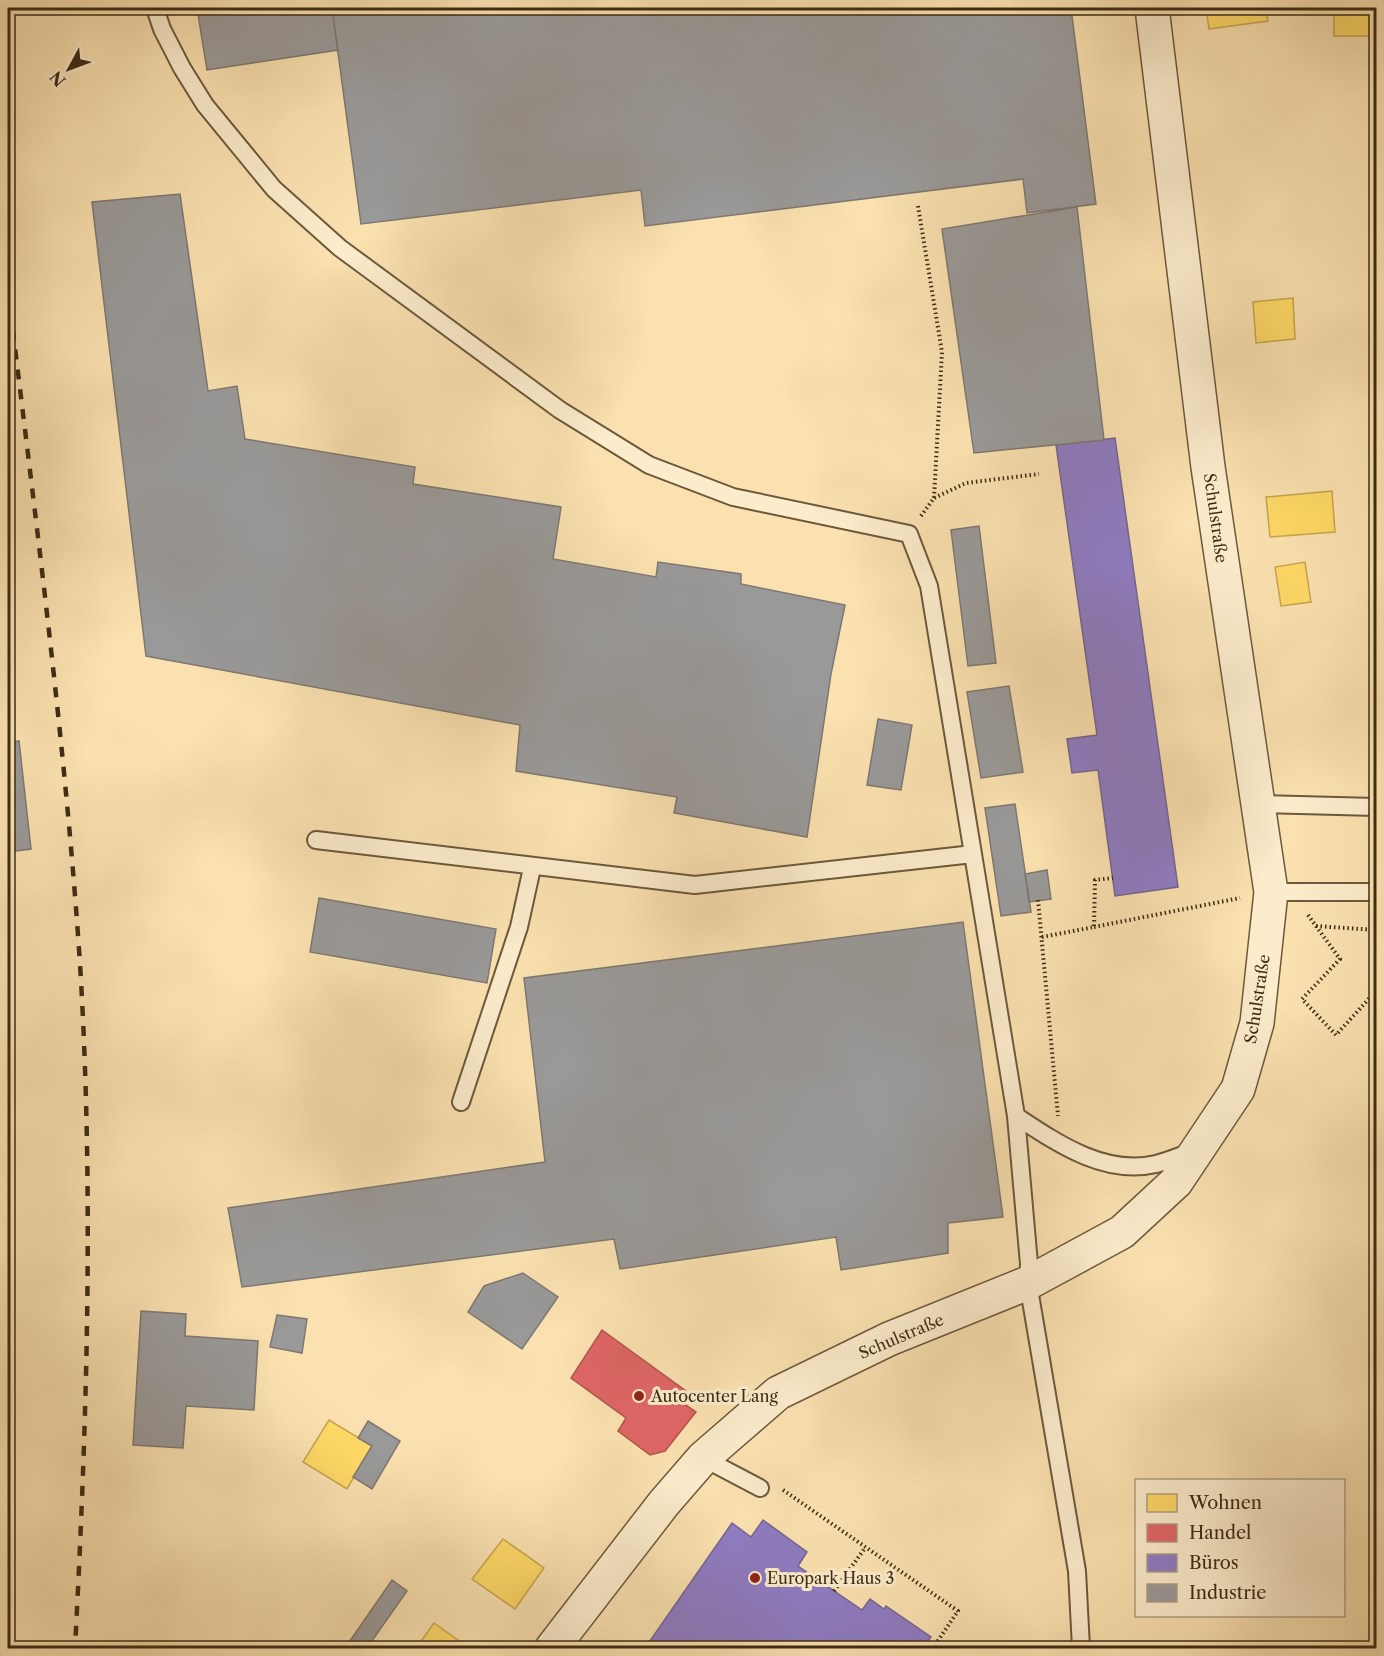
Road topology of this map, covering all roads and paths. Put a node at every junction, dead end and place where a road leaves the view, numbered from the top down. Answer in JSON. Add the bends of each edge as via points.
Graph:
{"nodes":[{"id":1,"x":155,"y":8,"type":"edge"},
{"id":2,"x":1152,"y":8,"type":"edge"},
{"id":3,"x":918,"y":206,"type":"dead end"},
{"id":4,"x":1039,"y":474,"type":"dead end"},
{"id":5,"x":934,"y":498,"type":"junction"},
{"id":6,"x":909,"y":534,"type":"junction"},
{"id":7,"x":1258,"y":804,"type":"junction"},
{"id":8,"x":1377,"y":807,"type":"edge"},
{"id":9,"x":316,"y":840,"type":"dead end"},
{"id":10,"x":974,"y":854,"type":"junction"},
{"id":11,"x":532,"y":868,"type":"junction"},
{"id":12,"x":1113,"y":878,"type":"dead end"},
{"id":13,"x":1271,"y":892,"type":"junction"},
{"id":14,"x":1377,"y":892,"type":"edge"},
{"id":15,"x":1038,"y":900,"type":"dead end"},
{"id":16,"x":1094,"y":927,"type":"junction"},
{"id":17,"x":1377,"y":930,"type":"edge"},
{"id":18,"x":1042,"y":937,"type":"junction"},
{"id":19,"x":1377,"y":991,"type":"edge"},
{"id":20,"x":461,"y":1102,"type":"dead end"},
{"id":21,"x":1016,"y":1116,"type":"junction"},
{"id":22,"x":1059,"y":1144,"type":"junction"},
{"id":23,"x":1200,"y":1149,"type":"junction"},
{"id":24,"x":1028,"y":1283,"type":"junction"},
{"id":25,"x":703,"y":1458,"type":"junction"},
{"id":26,"x":777,"y":1486,"type":"dead end"},
{"id":27,"x":760,"y":1488,"type":"dead end"},
{"id":28,"x":865,"y":1548,"type":"junction"},
{"id":29,"x":834,"y":1591,"type":"dead end"},
{"id":30,"x":552,"y":1648,"type":"edge"},
{"id":31,"x":933,"y":1648,"type":"edge"},
{"id":32,"x":1081,"y":1648,"type":"edge"}],
"edges":[{"from":1,"to":6,"type":"lane","via":[[182,68],[205,105],[274,189],[340,248],[560,410],[649,465],[733,497]]},
{"from":2,"to":7,"type":"street","name":"Schulstraße","via":[[1208,466]]},
{"from":3,"to":5,"type":"path","via":[[942,352]]},
{"from":4,"to":5,"type":"path","via":[[966,483]]},
{"from":5,"to":6,"type":"path"},
{"from":6,"to":10,"type":"lane","via":[[929,586]]},
{"from":7,"to":8,"type":"lane"},
{"from":7,"to":13,"type":"street","name":"Schulstraße"},
{"from":9,"to":11,"type":"lane"},
{"from":10,"to":11,"type":"lane","via":[[695,885]]},
{"from":10,"to":21,"type":"lane"},
{"from":11,"to":20,"type":"lane","via":[[519,927]]},
{"from":12,"to":16,"type":"path","via":[[1095,879]]},
{"from":13,"to":14,"type":"lane"},
{"from":13,"to":16,"type":"path"},
{"from":13,"to":23,"type":"street","name":"Schulstraße","via":[[1257,1023],[1251,1045],[1238,1089]]},
{"from":15,"to":18,"type":"path"},
{"from":16,"to":18,"type":"path"},
{"from":17,"to":19,"type":"path","via":[[1316,926],[1340,959],[1302,999],[1336,1035]]},
{"from":18,"to":22,"type":"path"},
{"from":21,"to":22,"type":"lane"},
{"from":21,"to":24,"type":"lane"},
{"from":22,"to":23,"type":"lane","via":[[1106,1165],[1154,1165]]},
{"from":23,"to":24,"type":"street","name":"Schulstraße","via":[[1176,1182],[1122,1232]]},
{"from":24,"to":25,"type":"street","name":"Schulstraße","via":[[889,1339],[777,1394]]},
{"from":24,"to":32,"type":"lane","via":[[1077,1572]]},
{"from":25,"to":27,"type":"lane"},
{"from":25,"to":30,"type":"street","name":"Schulstraße"},
{"from":26,"to":28,"type":"path"},
{"from":28,"to":29,"type":"path"},
{"from":28,"to":31,"type":"path","via":[[958,1611]]}]}
